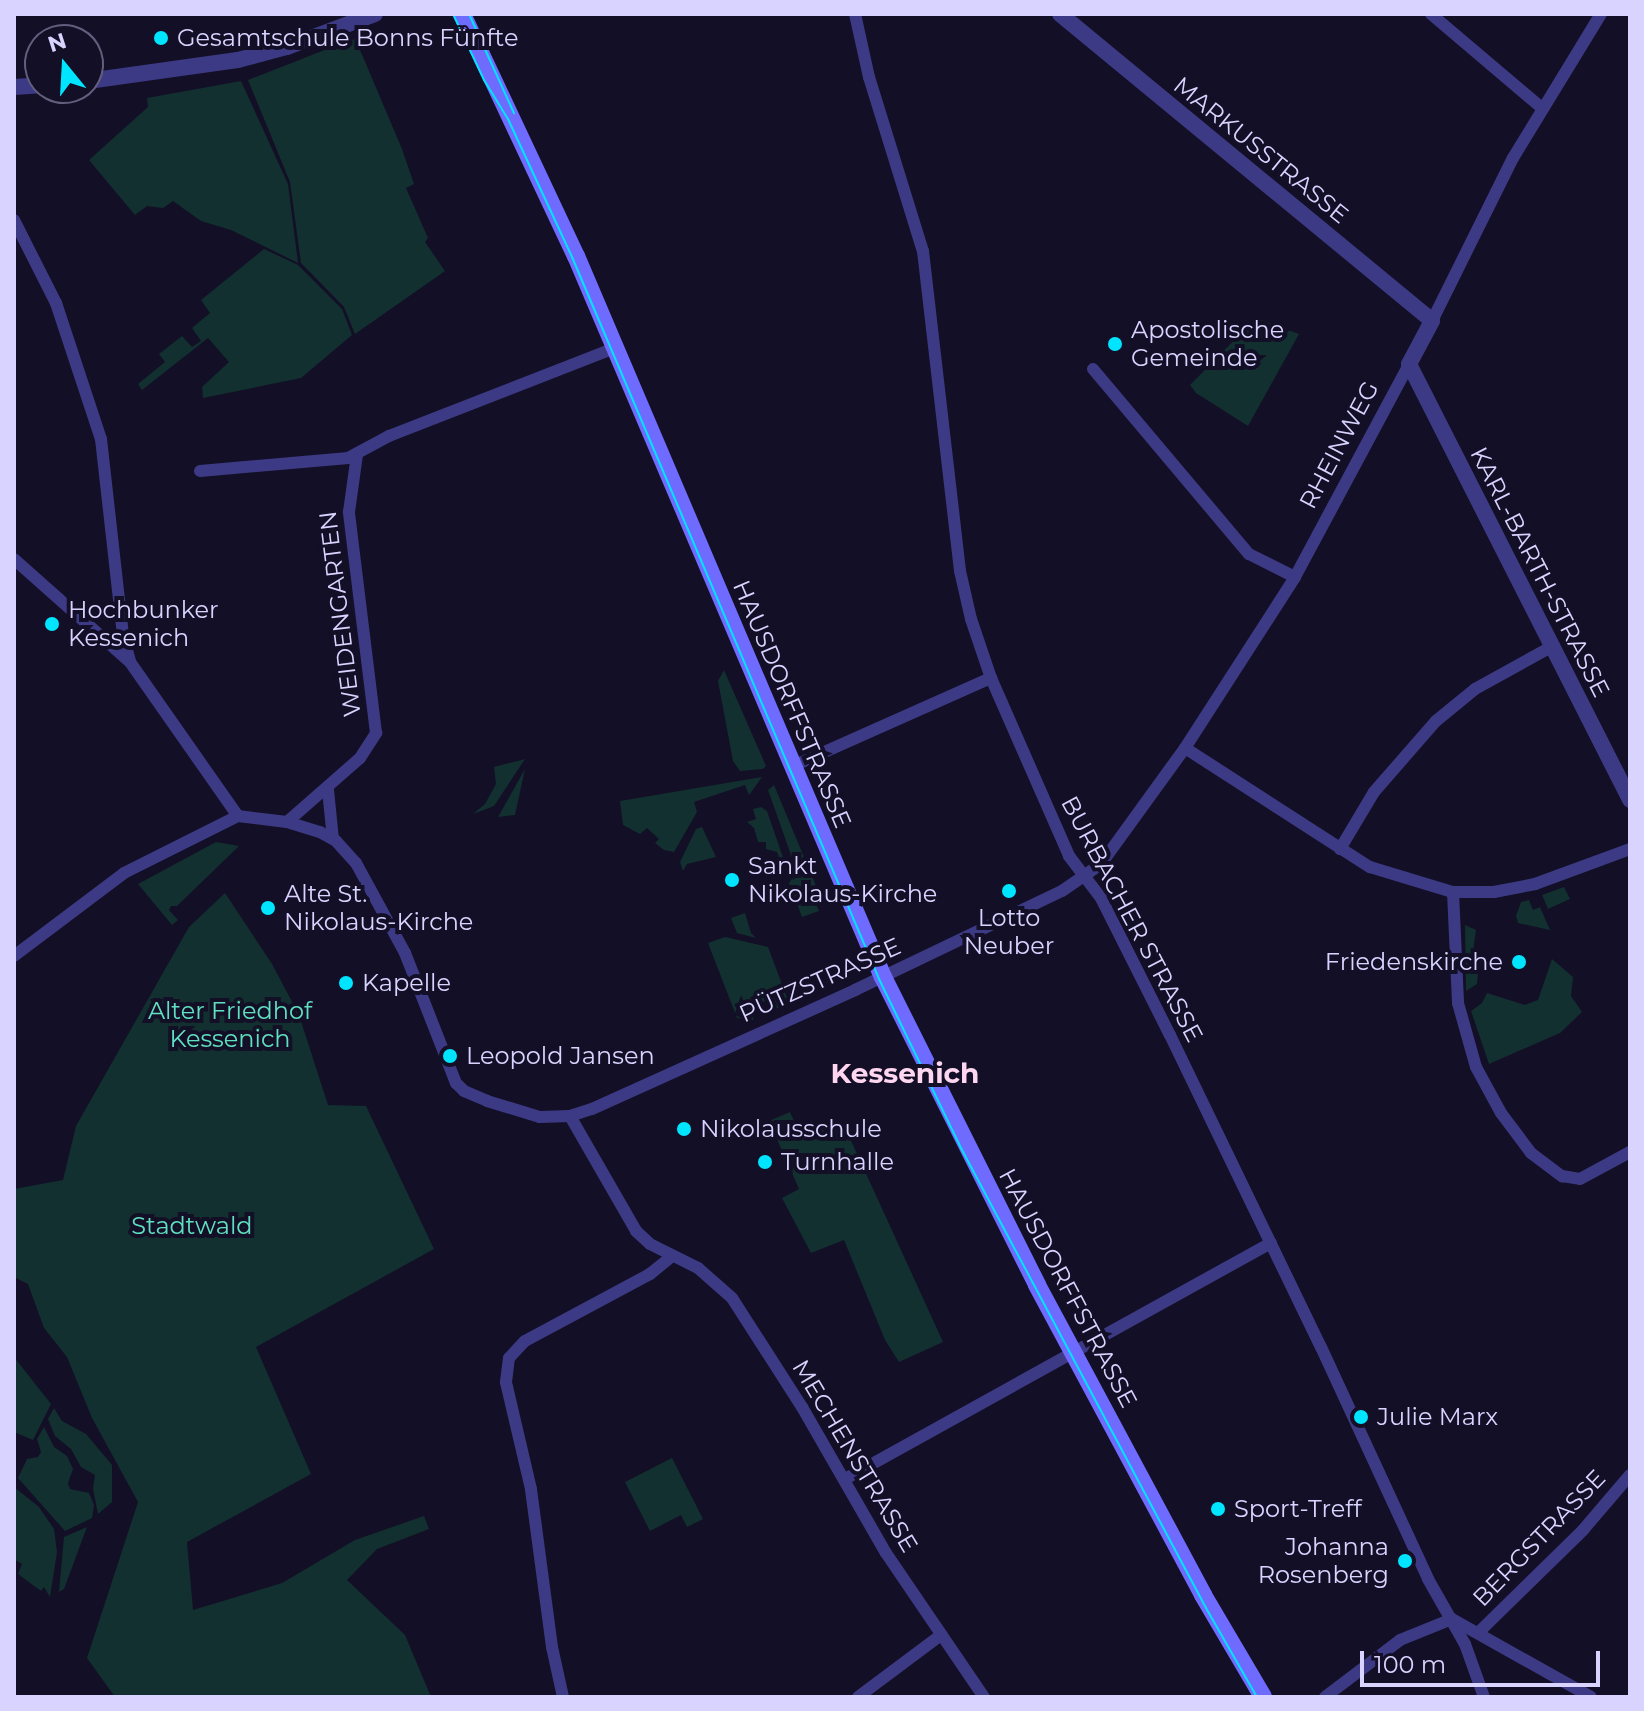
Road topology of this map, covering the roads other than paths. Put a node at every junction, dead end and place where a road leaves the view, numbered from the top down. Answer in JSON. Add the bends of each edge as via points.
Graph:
{"nodes":[{"id":1,"x":375,"y":14,"type":"edge"},
{"id":2,"x":462,"y":14,"type":"edge"},
{"id":3,"x":855,"y":14,"type":"edge"},
{"id":4,"x":1060,"y":14,"type":"edge"},
{"id":5,"x":1431,"y":14,"type":"edge"},
{"id":6,"x":1601,"y":14,"type":"edge"},
{"id":7,"x":104,"y":79,"type":"edge"},
{"id":8,"x":1542,"y":108,"type":"junction"},
{"id":9,"x":14,"y":220,"type":"edge"},
{"id":10,"x":1432,"y":321,"type":"junction"},
{"id":11,"x":615,"y":348,"type":"junction"},
{"id":12,"x":1409,"y":364,"type":"junction"},
{"id":13,"x":1093,"y":369,"type":"dead end"},
{"id":14,"x":357,"y":454,"type":"junction"},
{"id":15,"x":200,"y":471,"type":"dead end"},
{"id":16,"x":14,"y":559,"type":"edge"},
{"id":17,"x":1295,"y":577,"type":"junction"},
{"id":18,"x":1553,"y":646,"type":"junction"},
{"id":19,"x":130,"y":662,"type":"junction"},
{"id":20,"x":991,"y":678,"type":"junction"},
{"id":21,"x":1185,"y":748,"type":"junction"},
{"id":22,"x":793,"y":766,"type":"junction"},
{"id":23,"x":328,"y":790,"type":"junction"},
{"id":24,"x":1630,"y":800,"type":"edge"},
{"id":25,"x":240,"y":816,"type":"junction"},
{"id":26,"x":287,"y":822,"type":"junction"},
{"id":27,"x":333,"y":839,"type":"junction"},
{"id":28,"x":1340,"y":849,"type":"junction"},
{"id":29,"x":1630,"y":849,"type":"edge"},
{"id":30,"x":1085,"y":877,"type":"junction"},
{"id":31,"x":1453,"y":892,"type":"junction"},
{"id":32,"x":14,"y":956,"type":"edge"},
{"id":33,"x":883,"y":977,"type":"junction"},
{"id":34,"x":570,"y":1116,"type":"junction"},
{"id":35,"x":1630,"y":1152,"type":"edge"},
{"id":36,"x":1271,"y":1243,"type":"junction"},
{"id":37,"x":672,"y":1256,"type":"junction"},
{"id":38,"x":1074,"y":1352,"type":"junction"},
{"id":39,"x":1630,"y":1475,"type":"edge"},
{"id":40,"x":845,"y":1479,"type":"junction"},
{"id":41,"x":1452,"y":1619,"type":"junction"},
{"id":42,"x":1479,"y":1632,"type":"junction"},
{"id":43,"x":941,"y":1635,"type":"junction"},
{"id":44,"x":563,"y":1697,"type":"edge"},
{"id":45,"x":858,"y":1697,"type":"edge"},
{"id":46,"x":984,"y":1697,"type":"edge"},
{"id":47,"x":1263,"y":1697,"type":"edge"},
{"id":48,"x":1325,"y":1697,"type":"edge"},
{"id":49,"x":1484,"y":1697,"type":"edge"},
{"id":50,"x":1591,"y":1697,"type":"edge"}],
"edges":[{"from":1,"to":7,"type":"street","via":[[238,60]]},
{"from":2,"to":11,"type":"main road","name":"HAUSDORFFSTRASSE"},
{"from":3,"to":20,"type":"street","name":"BURBACHER STRASSE","via":[[923,251],[960,571]]},
{"from":4,"to":10,"type":"street","name":"MARKUSSTRASSE"},
{"from":5,"to":8,"type":"street"},
{"from":6,"to":8,"type":"street","name":"RHEINWEG"},
{"from":8,"to":10,"type":"street","name":"RHEINWEG"},
{"from":9,"to":19,"type":"street","via":[[56,303],[101,439]]},
{"from":10,"to":12,"type":"street","name":"RHEINWEG"},
{"from":11,"to":14,"type":"street","via":[[389,436]]},
{"from":11,"to":22,"type":"main road","name":"HAUSDORFFSTRASSE"},
{"from":12,"to":17,"type":"street","name":"RHEINWEG"},
{"from":12,"to":18,"type":"street","name":"KARL-BARTH-STRASSE"},
{"from":13,"to":17,"type":"street","via":[[1249,554]]},
{"from":14,"to":15,"type":"street"},
{"from":14,"to":23,"type":"street","name":"WEIDENGARTEN","via":[[349,512],[376,733],[367,750]]},
{"from":16,"to":19,"type":"street"},
{"from":17,"to":21,"type":"street","name":"RHEINWEG"},
{"from":18,"to":24,"type":"street","name":"KARL-BARTH-STRASSE"},
{"from":18,"to":28,"type":"street","via":[[1475,689],[1436,721],[1374,792]]},
{"from":19,"to":25,"type":"street"},
{"from":20,"to":22,"type":"street"},
{"from":20,"to":30,"type":"street","name":"BURBACHER STRASSE","via":[[1069,856]]},
{"from":21,"to":28,"type":"street"},
{"from":21,"to":30,"type":"street","name":"RHEINWEG","via":[[1101,864]]},
{"from":22,"to":33,"type":"main road","name":"HAUSDORFFSTRASSE"},
{"from":23,"to":26,"type":"street","name":"WEIDENGARTEN"},
{"from":23,"to":27,"type":"street"},
{"from":25,"to":26,"type":"street"},
{"from":25,"to":32,"type":"street","via":[[124,873]]},
{"from":26,"to":27,"type":"street"},
{"from":27,"to":34,"type":"street","via":[[356,863],[388,917],[456,1083],[487,1101],[540,1117]]},
{"from":28,"to":31,"type":"street","via":[[1370,867]]},
{"from":29,"to":31,"type":"street","via":[[1535,884]]},
{"from":30,"to":33,"type":"street","name":"PÜTZSTRASSE"},
{"from":30,"to":36,"type":"street","name":"BURBACHER STRASSE","via":[[1101,898]]},
{"from":31,"to":35,"type":"street","via":[[1458,1003],[1476,1067],[1501,1113],[1531,1153],[1562,1176],[1580,1179]]},
{"from":33,"to":34,"type":"street","name":"PÜTZSTRASSE"},
{"from":33,"to":38,"type":"main road","name":"HAUSDORFFSTRASSE"},
{"from":34,"to":37,"type":"street","name":"MECHENSTRASSE","via":[[627,1220],[650,1244]]},
{"from":36,"to":38,"type":"street"},
{"from":36,"to":41,"type":"street","name":"BURBACHER STRASSE","via":[[1428,1579]]},
{"from":37,"to":40,"type":"street","name":"MECHENSTRASSE","via":[[698,1268],[732,1298]]},
{"from":37,"to":44,"type":"street","via":[[650,1274],[525,1341],[509,1358],[506,1382],[531,1489]]},
{"from":38,"to":40,"type":"street"},
{"from":38,"to":47,"type":"main road","name":"HAUSDORFFSTRASSE"},
{"from":39,"to":42,"type":"street","name":"BERGSTRASSE","via":[[1583,1530]]},
{"from":40,"to":43,"type":"street","name":"MECHENSTRASSE"},
{"from":41,"to":42,"type":"street"},
{"from":41,"to":48,"type":"street","name":"BERGSTRASSE","via":[[1400,1640]]},
{"from":41,"to":49,"type":"street","name":"BURBACHER STRASSE"},
{"from":42,"to":50,"type":"street"},
{"from":43,"to":45,"type":"street"},
{"from":43,"to":46,"type":"street","name":"MECHENSTRASSE"}]}
